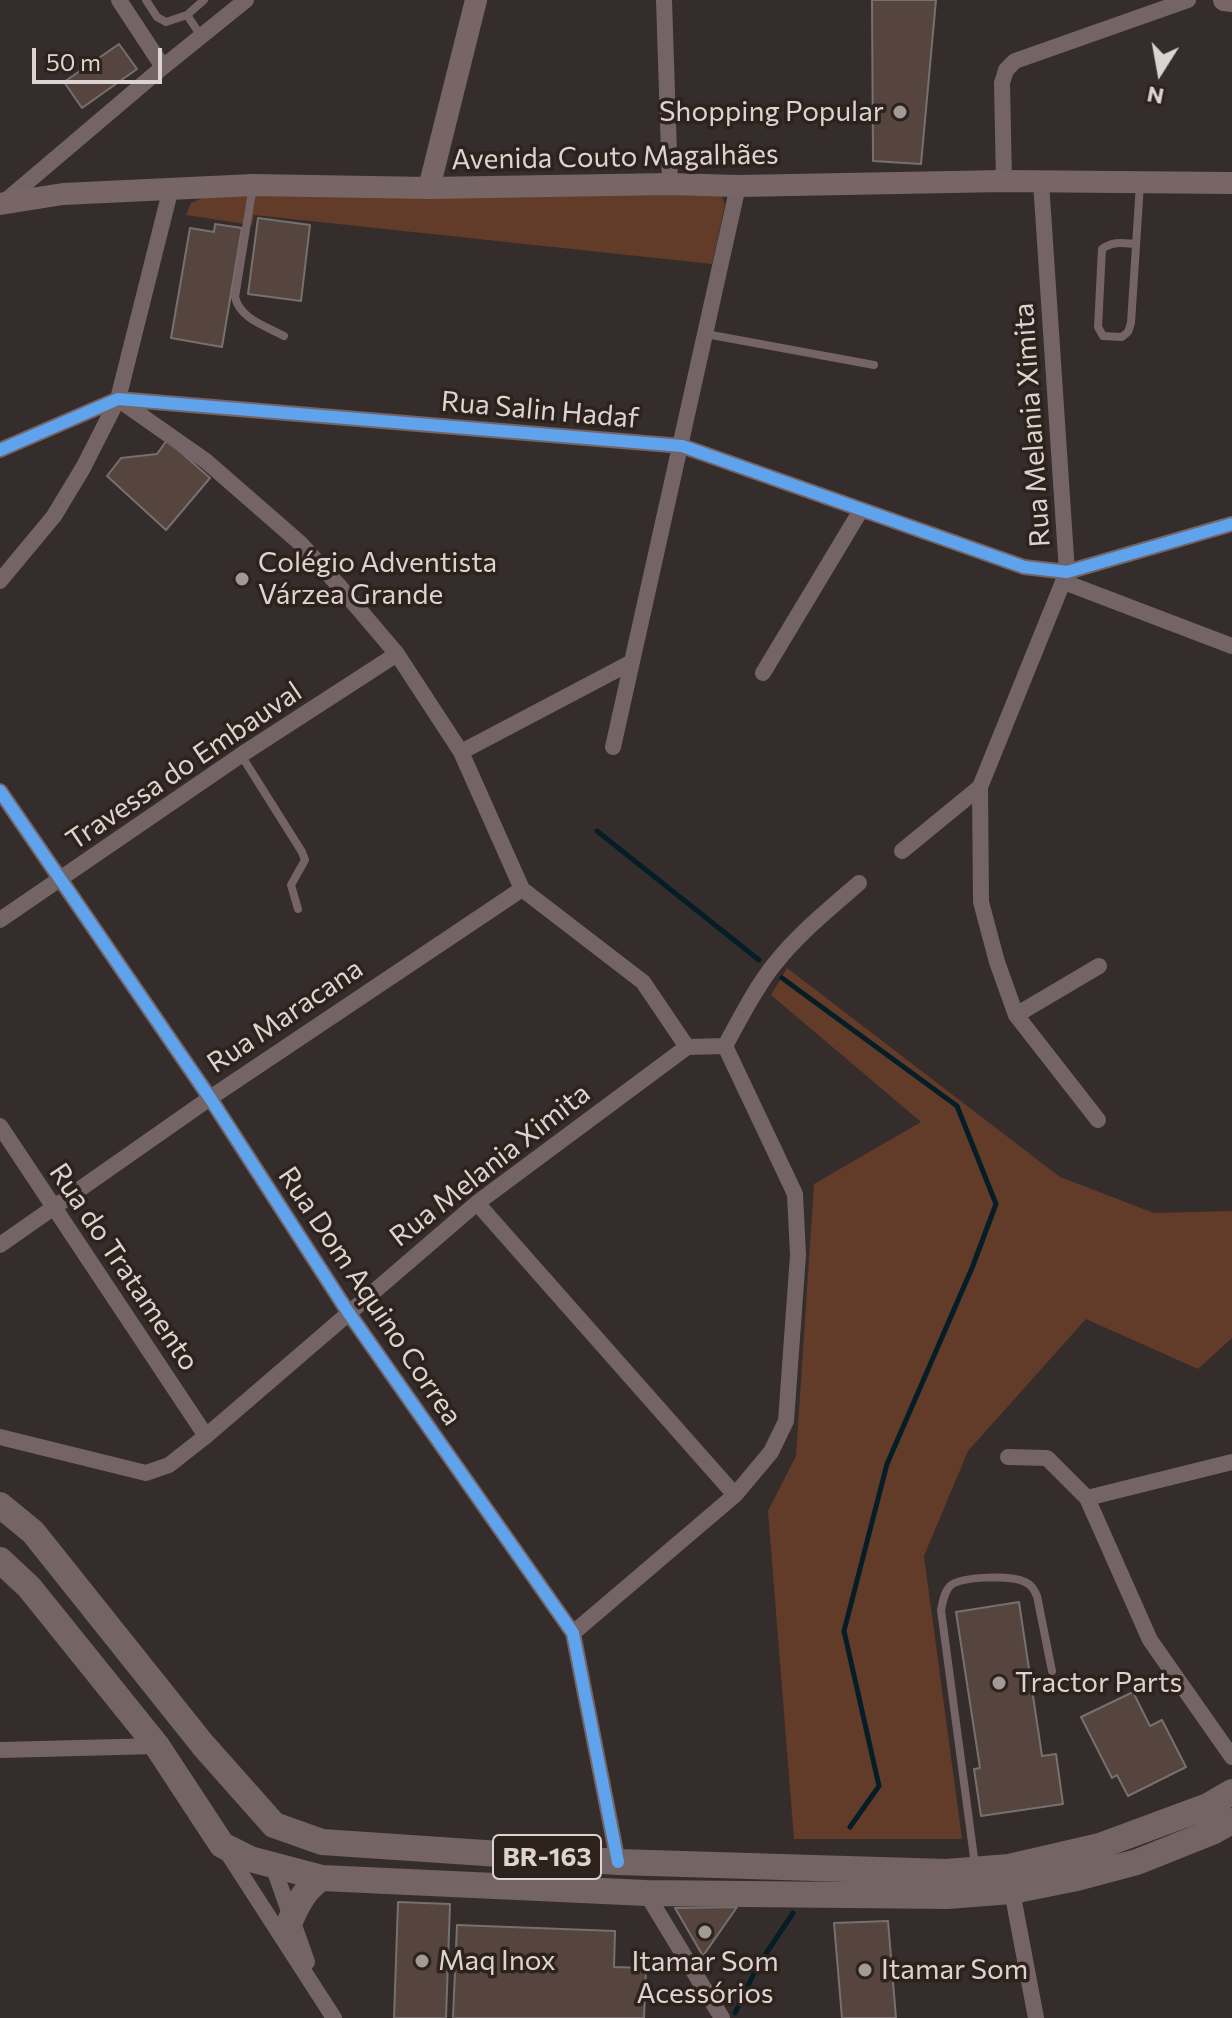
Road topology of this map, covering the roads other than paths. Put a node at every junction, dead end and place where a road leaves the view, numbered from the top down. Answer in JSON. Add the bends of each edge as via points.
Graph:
{"nodes":[{"id":1,"x":119,"y":0,"type":"edge"},
{"id":2,"x":146,"y":0,"type":"edge"},
{"id":3,"x":204,"y":0,"type":"edge"},
{"id":4,"x":246,"y":0,"type":"edge"},
{"id":5,"x":476,"y":0,"type":"edge"},
{"id":6,"x":664,"y":0,"type":"edge"},
{"id":7,"x":1188,"y":0,"type":"edge"},
{"id":8,"x":1224,"y":0,"type":"edge"},
{"id":9,"x":1232,"y":1,"type":"edge"},
{"id":10,"x":187,"y":15,"type":"junction"},
{"id":11,"x":201,"y":36,"type":"junction"},
{"id":12,"x":163,"y":67,"type":"junction"},
{"id":13,"x":1004,"y":181,"type":"junction"},
{"id":14,"x":1041,"y":182,"type":"junction"},
{"id":15,"x":1140,"y":183,"type":"junction"},
{"id":16,"x":1232,"y":183,"type":"edge"},
{"id":17,"x":670,"y":184,"type":"junction"},
{"id":18,"x":253,"y":185,"type":"junction"},
{"id":19,"x":738,"y":186,"type":"junction"},
{"id":20,"x":171,"y":188,"type":"junction"},
{"id":21,"x":429,"y":188,"type":"junction"},
{"id":22,"x":2,"y":203,"type":"edge"},
{"id":23,"x":1136,"y":244,"type":"junction"},
{"id":24,"x":706,"y":334,"type":"junction"},
{"id":25,"x":284,"y":336,"type":"dead end"},
{"id":26,"x":874,"y":365,"type":"dead end"},
{"id":27,"x":118,"y":399,"type":"junction"},
{"id":28,"x":682,"y":446,"type":"junction"},
{"id":29,"x":0,"y":450,"type":"edge"},
{"id":30,"x":861,"y":510,"type":"junction"},
{"id":31,"x":1232,"y":524,"type":"edge"},
{"id":32,"x":1066,"y":577,"type":"junction"},
{"id":33,"x":0,"y":581,"type":"edge"},
{"id":34,"x":1232,"y":646,"type":"edge"},
{"id":35,"x":397,"y":654,"type":"junction"},
{"id":36,"x":630,"y":663,"type":"junction"},
{"id":37,"x":763,"y":673,"type":"dead end"},
{"id":38,"x":613,"y":747,"type":"dead end"},
{"id":39,"x":461,"y":752,"type":"junction"},
{"id":40,"x":241,"y":755,"type":"junction"},
{"id":41,"x":980,"y":787,"type":"junction"},
{"id":42,"x":0,"y":791,"type":"edge"},
{"id":43,"x":902,"y":851,"type":"dead end"},
{"id":44,"x":61,"y":881,"type":"junction"},
{"id":45,"x":859,"y":883,"type":"dead end"},
{"id":46,"x":522,"y":889,"type":"junction"},
{"id":47,"x":298,"y":909,"type":"dead end"},
{"id":48,"x":0,"y":920,"type":"edge"},
{"id":49,"x":1099,"y":966,"type":"dead end"},
{"id":50,"x":1016,"y":1015,"type":"junction"},
{"id":51,"x":725,"y":1046,"type":"junction"},
{"id":52,"x":687,"y":1047,"type":"junction"},
{"id":53,"x":210,"y":1098,"type":"junction"},
{"id":54,"x":1098,"y":1120,"type":"dead end"},
{"id":55,"x":0,"y":1126,"type":"edge"},
{"id":56,"x":477,"y":1203,"type":"junction"},
{"id":57,"x":53,"y":1208,"type":"junction"},
{"id":58,"x":0,"y":1245,"type":"edge"},
{"id":59,"x":348,"y":1312,"type":"junction"},
{"id":60,"x":206,"y":1436,"type":"junction"},
{"id":61,"x":0,"y":1437,"type":"edge"},
{"id":62,"x":1008,"y":1457,"type":"dead end"},
{"id":63,"x":1232,"y":1462,"type":"edge"},
{"id":64,"x":735,"y":1495,"type":"junction"},
{"id":65,"x":1087,"y":1498,"type":"junction"},
{"id":66,"x":0,"y":1505,"type":"edge"},
{"id":67,"x":0,"y":1560,"type":"edge"},
{"id":68,"x":573,"y":1633,"type":"junction"},
{"id":69,"x":1052,"y":1671,"type":"dead end"},
{"id":70,"x":203,"y":1745,"type":"junction"},
{"id":71,"x":157,"y":1746,"type":"junction"},
{"id":72,"x":0,"y":1750,"type":"edge"},
{"id":73,"x":1232,"y":1757,"type":"edge"},
{"id":74,"x":1232,"y":1792,"type":"edge"},
{"id":75,"x":1232,"y":1821,"type":"edge"},
{"id":76,"x":274,"y":1825,"type":"junction"},
{"id":77,"x":222,"y":1845,"type":"junction"},
{"id":78,"x":618,"y":1862,"type":"junction"},
{"id":79,"x":273,"y":1866,"type":"junction"},
{"id":80,"x":976,"y":1869,"type":"junction"},
{"id":81,"x":322,"y":1878,"type":"junction"},
{"id":82,"x":1012,"y":1891,"type":"junction"},
{"id":83,"x":646,"y":1893,"type":"junction"},
{"id":84,"x":291,"y":1919,"type":"junction"},
{"id":85,"x":316,"y":1986,"type":"junction"},
{"id":86,"x":334,"y":2018,"type":"edge"},
{"id":87,"x":722,"y":2018,"type":"edge"},
{"id":88,"x":1036,"y":2018,"type":"edge"}],
"edges":[{"from":1,"to":12,"type":"street"},
{"from":2,"to":10,"type":"lane","via":[[166,22]]},
{"from":3,"to":10,"type":"lane"},
{"from":4,"to":11,"type":"street"},
{"from":5,"to":21,"type":"main road"},
{"from":6,"to":17,"type":"street"},
{"from":7,"to":13,"type":"street","via":[[1015,61],[1002,83]]},
{"from":8,"to":9,"type":"main road"},
{"from":10,"to":11,"type":"lane"},
{"from":11,"to":12,"type":"street"},
{"from":12,"to":22,"type":"street"},
{"from":13,"to":14,"type":"main road","name":"Avenida Couto Magalhães"},
{"from":13,"to":19,"type":"main road","name":"Avenida Couto Magalhães"},
{"from":14,"to":15,"type":"main road","name":"Avenida Couto Magalhães"},
{"from":14,"to":32,"type":"street","name":"Rua Melania Ximita"},
{"from":15,"to":16,"type":"main road","name":"Avenida Couto Magalhães"},
{"from":15,"to":23,"type":"lane"},
{"from":17,"to":19,"type":"main road","name":"Avenida Couto Magalhães"},
{"from":17,"to":21,"type":"main road","name":"Avenida Couto Magalhães"},
{"from":18,"to":20,"type":"main road","name":"Avenida Couto Magalhães"},
{"from":18,"to":21,"type":"main road","name":"Avenida Couto Magalhães"},
{"from":18,"to":25,"type":"lane","via":[[237,308]]},
{"from":19,"to":24,"type":"street"},
{"from":20,"to":22,"type":"main road","name":"Avenida Couto Magalhães"},
{"from":20,"to":27,"type":"street"},
{"from":23,"to":23,"type":"lane","via":[[1128,332],[1103,336],[1098,327],[1102,249]]},
{"from":24,"to":26,"type":"lane"},
{"from":24,"to":28,"type":"street"},
{"from":27,"to":28,"type":"street","name":"Rua Salin Hadaf"},
{"from":27,"to":29,"type":"street","name":"Rua Salin Hadaf"},
{"from":27,"to":33,"type":"street","via":[[54,516]]},
{"from":27,"to":35,"type":"street","via":[[206,461],[300,543]]},
{"from":28,"to":30,"type":"street","name":"Rua Salin Hadaf"},
{"from":28,"to":36,"type":"street"},
{"from":30,"to":32,"type":"street","name":"Rua Salin Hadaf"},
{"from":30,"to":37,"type":"street"},
{"from":31,"to":32,"type":"street"},
{"from":32,"to":34,"type":"street"},
{"from":32,"to":41,"type":"street","name":"Rua Melania Ximita"},
{"from":35,"to":39,"type":"street"},
{"from":35,"to":40,"type":"street","name":"Travessa do Embauval"},
{"from":36,"to":38,"type":"street"},
{"from":36,"to":39,"type":"street"},
{"from":39,"to":46,"type":"street"},
{"from":40,"to":44,"type":"street","name":"Travessa do Embauval"},
{"from":40,"to":47,"type":"lane","via":[[305,860],[291,885]]},
{"from":41,"to":43,"type":"street","name":"Rua Melania Ximita"},
{"from":41,"to":50,"type":"street","via":[[981,902]]},
{"from":42,"to":44,"type":"street","name":"Rua Dom Aquino Correa"},
{"from":44,"to":48,"type":"street","name":"Travessa do Embauval"},
{"from":44,"to":53,"type":"street","name":"Rua Dom Aquino Correa"},
{"from":45,"to":51,"type":"street","via":[[772,966]]},
{"from":46,"to":52,"type":"street","via":[[643,982]]},
{"from":46,"to":53,"type":"street","name":"Rua Maracana"},
{"from":49,"to":50,"type":"street"},
{"from":50,"to":54,"type":"street"},
{"from":51,"to":52,"type":"street"},
{"from":51,"to":64,"type":"street","via":[[795,1194],[799,1230],[786,1421],[771,1452]]},
{"from":52,"to":56,"type":"street","name":"Rua Melania Ximita"},
{"from":53,"to":57,"type":"street","name":"Rua Maracana"},
{"from":53,"to":59,"type":"street","name":"Rua Dom Aquino Correa"},
{"from":55,"to":57,"type":"street","name":"Rua do Tratamento"},
{"from":56,"to":59,"type":"street","name":"Rua Melania Ximita"},
{"from":56,"to":64,"type":"street"},
{"from":57,"to":58,"type":"street","name":"Rua Maracana"},
{"from":57,"to":60,"type":"street","name":"Rua do Tratamento"},
{"from":59,"to":60,"type":"street","name":"Rua Melania Ximita"},
{"from":59,"to":68,"type":"street","name":"Rua Dom Aquino Correa"},
{"from":60,"to":61,"type":"street","name":"Rua Melania Ximita","via":[[169,1465],[146,1473]]},
{"from":62,"to":65,"type":"street","via":[[1047,1458]]},
{"from":63,"to":65,"type":"street"},
{"from":64,"to":68,"type":"street"},
{"from":65,"to":73,"type":"street","via":[[1150,1640]]},
{"from":66,"to":70,"type":"main road","number":"BR-163","via":[[33,1532]]},
{"from":67,"to":71,"type":"main road","via":[[29,1587]]},
{"from":68,"to":78,"type":"street","name":"Rua Dom Aquino Correa"},
{"from":69,"to":80,"type":"lane","via":[[1032,1586],[1009,1578],[962,1580],[944,1594],[941,1610]]},
{"from":70,"to":71,"type":"main road","via":[[180,1738]]},
{"from":70,"to":76,"type":"main road","number":"BR-163"},
{"from":71,"to":72,"type":"street"},
{"from":71,"to":77,"type":"main road"},
{"from":74,"to":80,"type":"main road","number":"BR-163","via":[[1100,1846],[1009,1867]]},
{"from":75,"to":82,"type":"main road","number":"BR-163","via":[[1137,1862]]},
{"from":76,"to":78,"type":"main road","number":"BR-163","via":[[322,1842]]},
{"from":76,"to":79,"type":"main road","via":[[279,1839]]},
{"from":77,"to":79,"type":"main road","number":"BR-163"},
{"from":77,"to":85,"type":"street"},
{"from":78,"to":80,"type":"main road","number":"BR-163"},
{"from":79,"to":81,"type":"main road","number":"BR-163"},
{"from":79,"to":84,"type":"street"},
{"from":81,"to":83,"type":"main road","number":"BR-163"},
{"from":81,"to":84,"type":"main road","via":[[301,1897]]},
{"from":82,"to":83,"type":"main road","number":"BR-163","via":[[947,1896]]},
{"from":82,"to":88,"type":"street"},
{"from":83,"to":87,"type":"street"},
{"from":84,"to":85,"type":"street"},
{"from":85,"to":86,"type":"street"}]}
